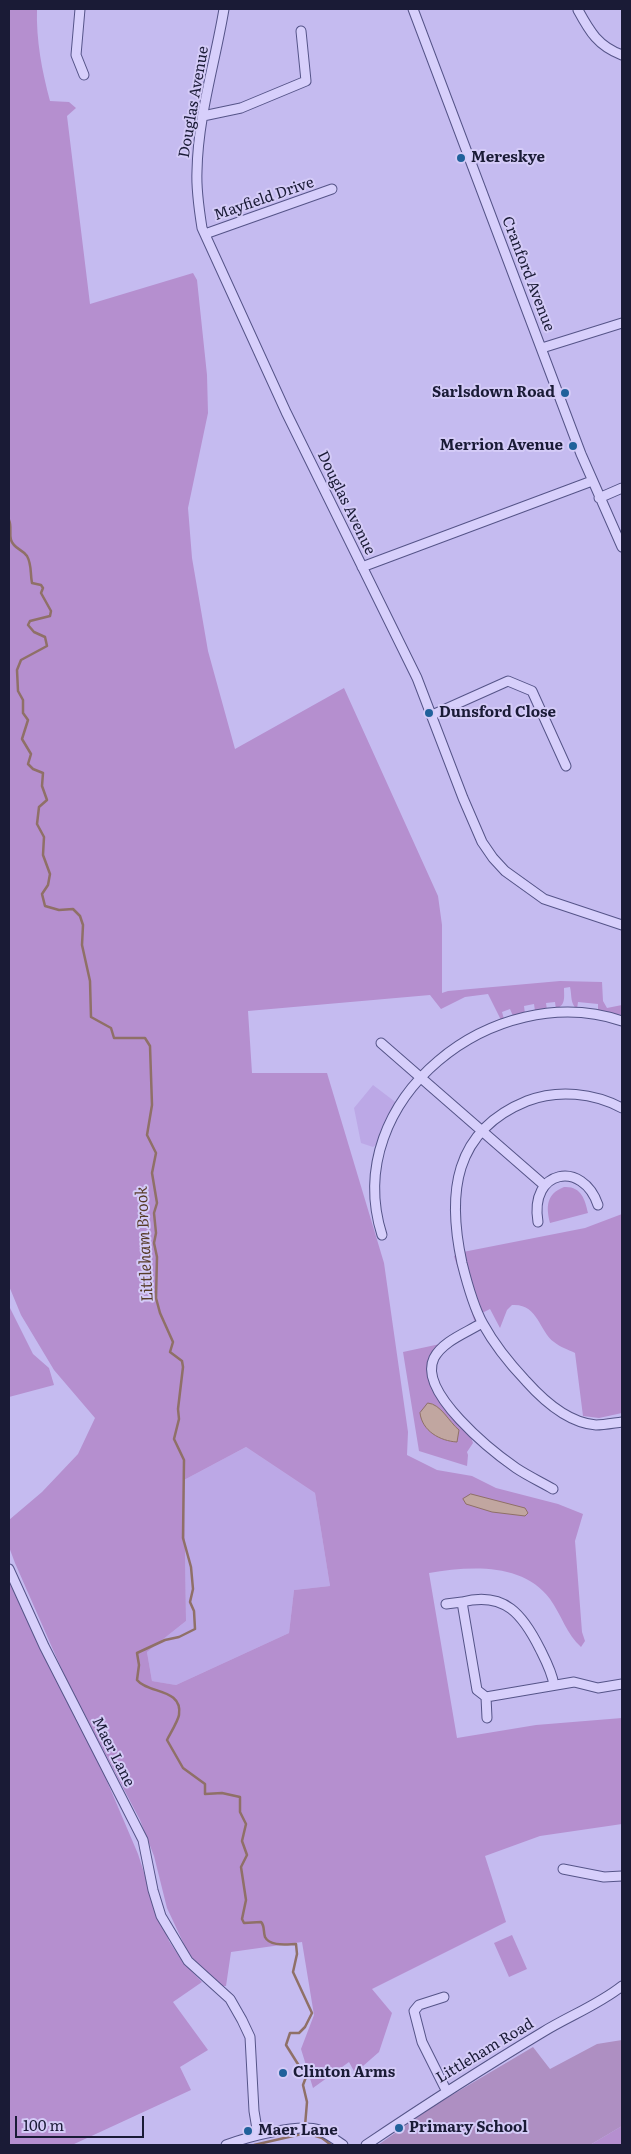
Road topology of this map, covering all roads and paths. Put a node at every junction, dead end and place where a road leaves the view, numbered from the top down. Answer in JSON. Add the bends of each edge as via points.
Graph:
{"nodes":[{"id":1,"x":80,"y":9,"type":"edge"},
{"id":2,"x":224,"y":9,"type":"edge"},
{"id":3,"x":413,"y":9,"type":"edge"},
{"id":4,"x":578,"y":10,"type":"dead end"},
{"id":5,"x":301,"y":31,"type":"dead end"},
{"id":6,"x":622,"y":55,"type":"edge"},
{"id":7,"x":84,"y":75,"type":"dead end"},
{"id":8,"x":203,"y":116,"type":"junction"},
{"id":9,"x":332,"y":190,"type":"dead end"},
{"id":10,"x":205,"y":234,"type":"junction"},
{"id":11,"x":622,"y":323,"type":"edge"},
{"id":12,"x":542,"y":348,"type":"junction"},
{"id":13,"x":592,"y":481,"type":"junction"},
{"id":14,"x":622,"y":488,"type":"edge"},
{"id":15,"x":599,"y":498,"type":"junction"},
{"id":16,"x":622,"y":548,"type":"edge"},
{"id":17,"x":362,"y":567,"type":"junction"},
{"id":18,"x":432,"y":715,"type":"junction"},
{"id":19,"x":566,"y":766,"type":"dead end"},
{"id":20,"x":622,"y":925,"type":"edge"},
{"id":21,"x":622,"y":1021,"type":"edge"},
{"id":22,"x":381,"y":1043,"type":"dead end"},
{"id":23,"x":420,"y":1078,"type":"junction"},
{"id":24,"x":622,"y":1108,"type":"edge"},
{"id":25,"x":482,"y":1131,"type":"junction"},
{"id":26,"x":544,"y":1185,"type":"junction"},
{"id":27,"x":598,"y":1205,"type":"dead end"},
{"id":28,"x":538,"y":1222,"type":"dead end"},
{"id":29,"x":382,"y":1235,"type":"dead end"},
{"id":30,"x":482,"y":1323,"type":"junction"},
{"id":31,"x":622,"y":1422,"type":"edge"},
{"id":32,"x":553,"y":1489,"type":"dead end"},
{"id":33,"x":9,"y":1569,"type":"edge"},
{"id":34,"x":462,"y":1602,"type":"junction"},
{"id":35,"x":446,"y":1604,"type":"dead end"},
{"id":36,"x":622,"y":1684,"type":"edge"},
{"id":37,"x":554,"y":1685,"type":"junction"},
{"id":38,"x":486,"y":1697,"type":"junction"},
{"id":39,"x":487,"y":1718,"type":"dead end"},
{"id":40,"x":563,"y":1869,"type":"dead end"},
{"id":41,"x":622,"y":1876,"type":"edge"},
{"id":42,"x":622,"y":1986,"type":"edge"},
{"id":43,"x":444,"y":1997,"type":"dead end"},
{"id":44,"x":446,"y":2090,"type":"junction"},
{"id":45,"x":258,"y":2135,"type":"junction"},
{"id":46,"x":226,"y":2145,"type":"edge"},
{"id":47,"x":343,"y":2145,"type":"edge"},
{"id":48,"x":366,"y":2145,"type":"edge"}],
"edges":[{"from":1,"to":7,"type":"street","via":[[76,55]]},
{"from":2,"to":8,"type":"street","name":"Douglas Avenue"},
{"from":3,"to":12,"type":"street","name":"Cranford Avenue"},
{"from":4,"to":6,"type":"street","via":[[597,41]]},
{"from":5,"to":8,"type":"street","via":[[306,81],[242,108]]},
{"from":8,"to":10,"type":"street","name":"Douglas Avenue","via":[[197,171],[198,200]]},
{"from":9,"to":10,"type":"street","name":"Mayfield Drive"},
{"from":10,"to":17,"type":"street","name":"Douglas Avenue","via":[[286,412]]},
{"from":11,"to":12,"type":"street"},
{"from":12,"to":13,"type":"street","name":"Cranford Avenue"},
{"from":13,"to":15,"type":"street","name":"Cranford Avenue"},
{"from":13,"to":17,"type":"street"},
{"from":14,"to":15,"type":"street"},
{"from":15,"to":16,"type":"street","name":"Cranford Avenue"},
{"from":17,"to":18,"type":"street","name":"Douglas Avenue"},
{"from":18,"to":19,"type":"street","via":[[508,681],[532,691]]},
{"from":18,"to":20,"type":"street","name":"Douglas Avenue","via":[[471,819],[493,858],[520,883],[544,899]]},
{"from":21,"to":23,"type":"street","via":[[568,1012],[514,1019],[459,1044]]},
{"from":22,"to":23,"type":"street"},
{"from":23,"to":25,"type":"street"},
{"from":23,"to":29,"type":"street","via":[[396,1113],[377,1160],[373,1199]]},
{"from":24,"to":25,"type":"street","via":[[576,1094],[545,1095],[512,1108]]},
{"from":25,"to":26,"type":"street"},
{"from":25,"to":30,"type":"street","via":[[466,1156],[455,1194],[455,1224],[460,1249],[467,1282]]},
{"from":26,"to":27,"type":"street","via":[[560,1177],[578,1179],[592,1192]]},
{"from":26,"to":28,"type":"street","via":[[536,1200]]},
{"from":30,"to":31,"type":"street","via":[[513,1367],[564,1413],[596,1425]]},
{"from":30,"to":32,"type":"street","via":[[441,1348],[431,1368],[436,1388],[480,1441],[517,1469]]},
{"from":33,"to":45,"type":"street","name":"Maer Lane","via":[[44,1646],[143,1840],[162,1916],[188,1961],[230,1999],[250,2037]]},
{"from":34,"to":35,"type":"street"},
{"from":34,"to":37,"type":"street","via":[[492,1600],[517,1612],[528,1626],[553,1675]]},
{"from":34,"to":38,"type":"street","via":[[477,1690]]},
{"from":36,"to":37,"type":"street","via":[[598,1688],[577,1682]]},
{"from":37,"to":38,"type":"street"},
{"from":38,"to":39,"type":"street"},
{"from":40,"to":41,"type":"street","via":[[604,1877]]},
{"from":42,"to":44,"type":"street","name":"Littleham Road"},
{"from":43,"to":44,"type":"street","via":[[419,2004],[414,2011],[422,2042]]},
{"from":44,"to":48,"type":"street","name":"Littleham Road"},
{"from":45,"to":46,"type":"street"},
{"from":45,"to":47,"type":"street","via":[[306,2128],[319,2130]]}]}
